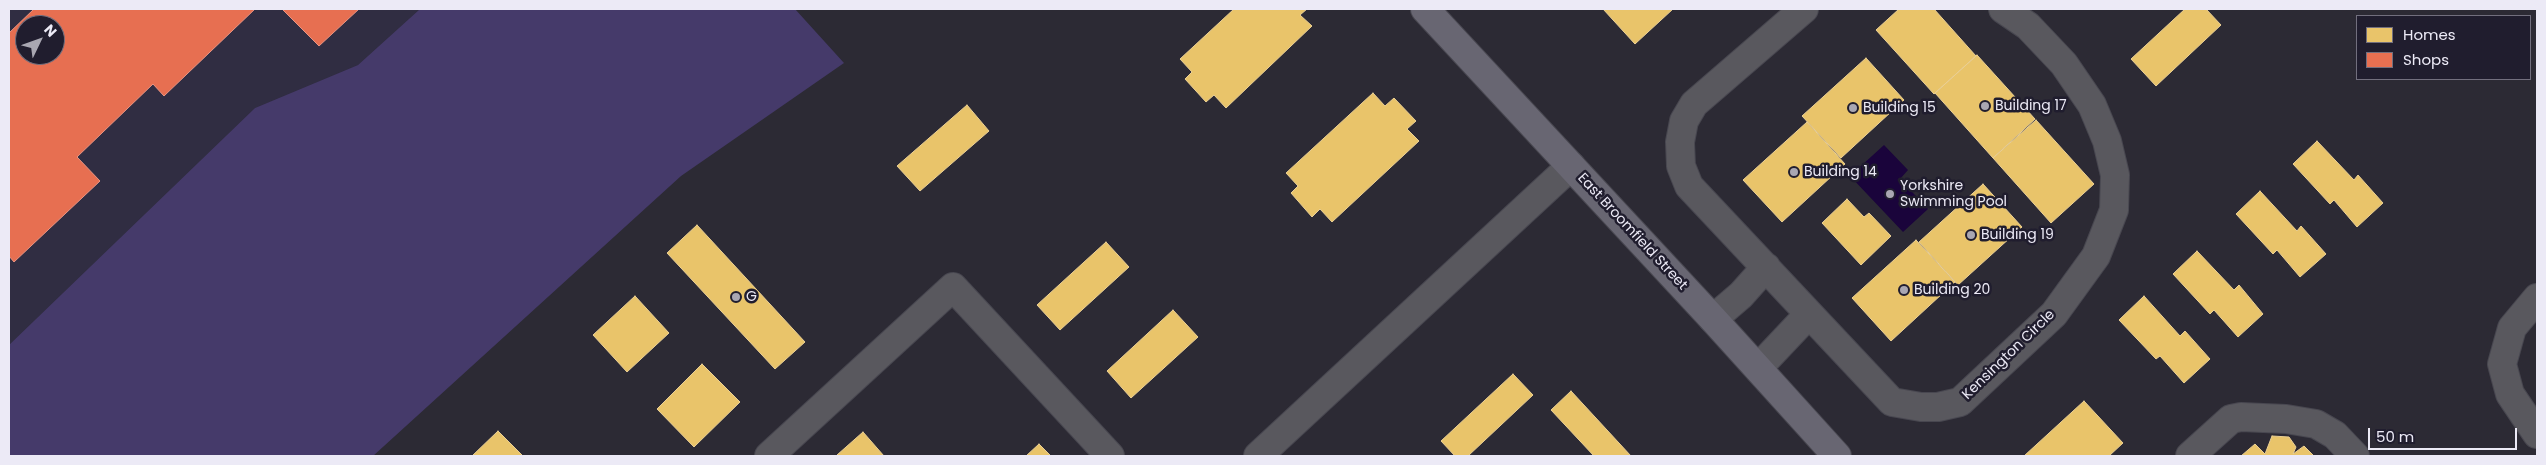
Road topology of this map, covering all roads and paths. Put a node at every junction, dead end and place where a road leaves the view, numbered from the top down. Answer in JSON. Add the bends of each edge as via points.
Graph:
{"nodes":[{"id":1,"x":1425,"y":9,"type":"edge"},
{"id":2,"x":1804,"y":9,"type":"edge"},
{"id":3,"x":2003,"y":9,"type":"edge"},
{"id":4,"x":1571,"y":166,"type":"junction"},
{"id":5,"x":1766,"y":267,"type":"junction"},
{"id":6,"x":2537,"y":298,"type":"edge"},
{"id":7,"x":1809,"y":314,"type":"junction"},
{"id":8,"x":1713,"y":319,"type":"junction"},
{"id":9,"x":1758,"y":368,"type":"junction"},
{"id":10,"x":2537,"y":434,"type":"edge"},
{"id":11,"x":769,"y":456,"type":"edge"},
{"id":12,"x":1110,"y":456,"type":"edge"},
{"id":13,"x":1258,"y":456,"type":"edge"},
{"id":14,"x":1837,"y":456,"type":"edge"},
{"id":15,"x":2190,"y":456,"type":"edge"},
{"id":16,"x":2355,"y":456,"type":"edge"}],
"edges":[{"from":1,"to":4,"type":"main road","name":"East Broomfield Street"},
{"from":2,"to":5,"type":"street","via":[[1694,104],[1684,121],[1680,142],[1681,166],[1689,186]]},
{"from":3,"to":7,"type":"street","name":"Kensington Circle","via":[[2028,26],[2064,64],[2092,105],[2107,141],[2115,175],[2114,210],[2096,256],[2054,314],[1960,402],[1938,407],[1892,402]]},
{"from":4,"to":8,"type":"main road","name":"East Broomfield Street"},
{"from":4,"to":13,"type":"street"},
{"from":5,"to":7,"type":"street","name":"Kensington Circle"},
{"from":5,"to":8,"type":"street"},
{"from":6,"to":10,"type":"street","via":[[2512,328],[2502,364],[2510,394]]},
{"from":7,"to":9,"type":"street"},
{"from":8,"to":9,"type":"main road","name":"East Broomfield Street"},
{"from":9,"to":14,"type":"main road","name":"East Broomfield Street"},
{"from":11,"to":12,"type":"street","via":[[953,288]]},
{"from":15,"to":16,"type":"street","via":[[2231,419],[2241,417],[2316,424],[2335,434]]}]}
